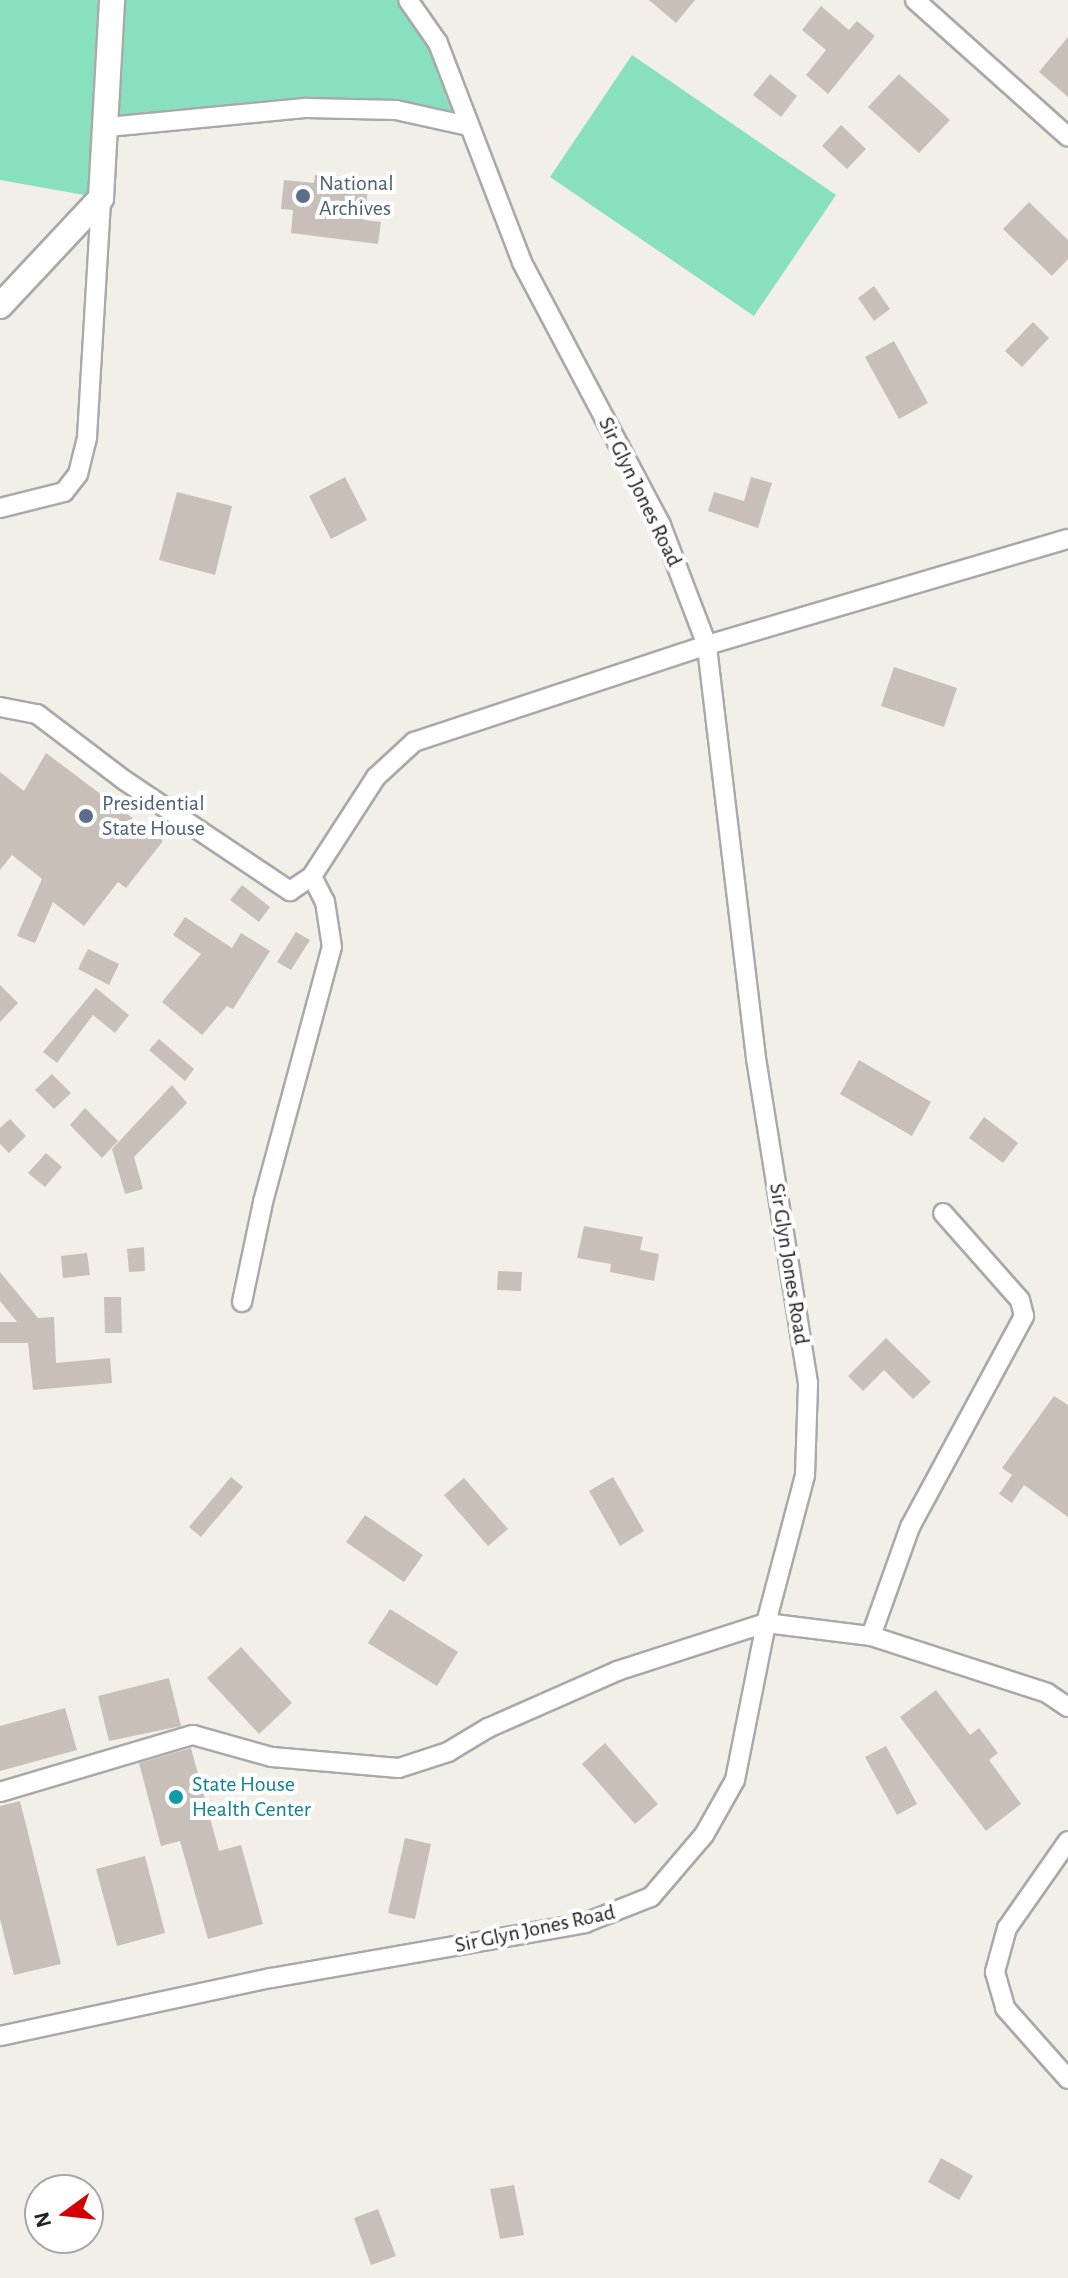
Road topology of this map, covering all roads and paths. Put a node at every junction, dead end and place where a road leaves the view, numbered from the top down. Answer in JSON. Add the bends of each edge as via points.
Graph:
{"nodes":[{"id":1,"x":112,"y":0,"type":"edge"},
{"id":2,"x":408,"y":0,"type":"edge"},
{"id":3,"x":915,"y":0,"type":"edge"},
{"id":4,"x":468,"y":126,"type":"junction"},
{"id":5,"x":108,"y":127,"type":"junction"},
{"id":6,"x":1068,"y":137,"type":"edge"},
{"id":7,"x":101,"y":198,"type":"junction"},
{"id":8,"x":0,"y":306,"type":"edge"},
{"id":9,"x":0,"y":508,"type":"edge"},
{"id":10,"x":1068,"y":539,"type":"edge"},
{"id":11,"x":707,"y":645,"type":"junction"},
{"id":12,"x":0,"y":707,"type":"edge"},
{"id":13,"x":312,"y":876,"type":"junction"},
{"id":14,"x":943,"y":1213,"type":"dead end"},
{"id":15,"x":242,"y":1302,"type":"dead end"},
{"id":16,"x":766,"y":1623,"type":"junction"},
{"id":17,"x":871,"y":1636,"type":"junction"},
{"id":18,"x":1068,"y":1707,"type":"edge"},
{"id":19,"x":0,"y":1792,"type":"edge"},
{"id":20,"x":1068,"y":1841,"type":"edge"},
{"id":21,"x":0,"y":2036,"type":"edge"},
{"id":22,"x":1068,"y":2079,"type":"edge"}],
"edges":[{"from":1,"to":5,"type":"street"},
{"from":2,"to":4,"type":"street","name":"Sir Glyn Jones Road","via":[[438,43]]},
{"from":3,"to":6,"type":"street"},
{"from":4,"to":5,"type":"street","via":[[396,110],[307,108]]},
{"from":4,"to":11,"type":"street","name":"Sir Glyn Jones Road","via":[[522,262],[661,525]]},
{"from":5,"to":7,"type":"street"},
{"from":7,"to":8,"type":"street"},
{"from":7,"to":9,"type":"street","via":[[87,437],[78,474],[64,492]]},
{"from":10,"to":11,"type":"street"},
{"from":11,"to":13,"type":"street","via":[[414,742],[376,777]]},
{"from":11,"to":16,"type":"street","name":"Sir Glyn Jones Road","via":[[756,1058],[811,1415],[805,1475]]},
{"from":12,"to":13,"type":"street","via":[[37,714],[280,889],[299,888]]},
{"from":13,"to":15,"type":"street","via":[[325,902],[332,947],[263,1202]]},
{"from":14,"to":17,"type":"street","via":[[1020,1300],[1024,1316],[910,1527]]},
{"from":16,"to":17,"type":"street"},
{"from":16,"to":19,"type":"street","via":[[617,1671],[488,1728],[448,1752],[399,1768],[272,1757],[193,1735]]},
{"from":16,"to":21,"type":"street","name":"Sir Glyn Jones Road","via":[[735,1780],[704,1835],[651,1897],[585,1923],[271,1978]]},
{"from":17,"to":18,"type":"street","via":[[1047,1693]]},
{"from":20,"to":22,"type":"street","via":[[1007,1928],[995,1972],[1005,2008]]}]}
